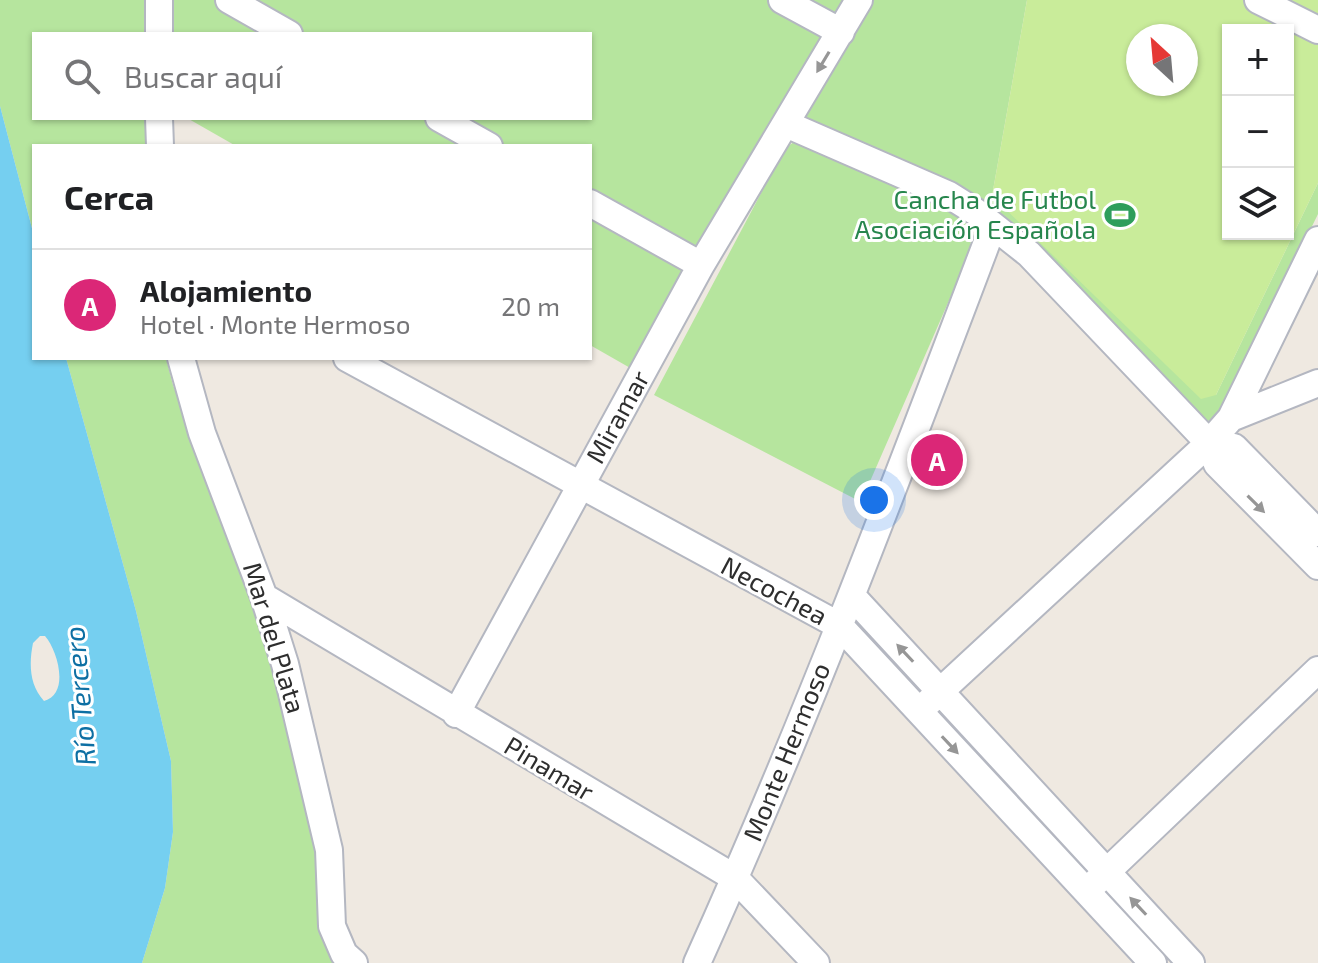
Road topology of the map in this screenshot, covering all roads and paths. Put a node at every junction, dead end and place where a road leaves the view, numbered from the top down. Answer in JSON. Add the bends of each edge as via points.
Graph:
{"nodes":[{"id":1,"x":159,"y":0,"type":"edge"},
{"id":2,"x":229,"y":0,"type":"edge"},
{"id":3,"x":782,"y":0,"type":"edge"},
{"id":4,"x":859,"y":0,"type":"edge"},
{"id":5,"x":1258,"y":0,"type":"edge"},
{"id":6,"x":1318,"y":30,"type":"edge"},
{"id":7,"x":159,"y":32,"type":"edge"},
{"id":8,"x":285,"y":32,"type":"edge"},
{"id":9,"x":841,"y":32,"type":"junction"},
{"id":10,"x":159,"y":120,"type":"edge"},
{"id":11,"x":443,"y":120,"type":"edge"},
{"id":12,"x":786,"y":124,"type":"junction"},
{"id":13,"x":160,"y":144,"type":"edge"},
{"id":14,"x":485,"y":144,"type":"edge"},
{"id":15,"x":592,"y":204,"type":"edge"},
{"id":16,"x":993,"y":226,"type":"junction"},
{"id":17,"x":1318,"y":240,"type":"edge"},
{"id":18,"x":701,"y":265,"type":"junction"},
{"id":19,"x":182,"y":360,"type":"edge"},
{"id":20,"x":351,"y":360,"type":"edge"},
{"id":21,"x":1318,"y":383,"type":"edge"},
{"id":22,"x":1231,"y":418,"type":"junction"},
{"id":23,"x":1209,"y":443,"type":"junction"},
{"id":24,"x":580,"y":486,"type":"junction"},
{"id":25,"x":1318,"y":533,"type":"edge"},
{"id":26,"x":1318,"y":566,"type":"edge"},
{"id":27,"x":852,"y":596,"type":"junction"},
{"id":28,"x":264,"y":597,"type":"junction"},
{"id":29,"x":840,"y":626,"type":"junction"},
{"id":30,"x":1318,"y":670,"type":"edge"},
{"id":31,"x":940,"y":691,"type":"junction"},
{"id":32,"x":919,"y":711,"type":"junction"},
{"id":33,"x":456,"y":714,"type":"junction"},
{"id":34,"x":1107,"y":872,"type":"junction"},
{"id":35,"x":735,"y":878,"type":"junction"},
{"id":36,"x":1086,"y":891,"type":"junction"},
{"id":37,"x":354,"y":963,"type":"edge"},
{"id":38,"x":697,"y":963,"type":"edge"},
{"id":39,"x":816,"y":963,"type":"edge"},
{"id":40,"x":1153,"y":963,"type":"edge"},
{"id":41,"x":1191,"y":963,"type":"edge"}],
"edges":[{"from":1,"to":7,"type":"street"},
{"from":2,"to":8,"type":"street"},
{"from":3,"to":9,"type":"street"},
{"from":4,"to":9,"type":"street","name":"Miramar"},
{"from":5,"to":6,"type":"street"},
{"from":9,"to":12,"type":"street","name":"Miramar","one_way":true},
{"from":10,"to":13,"type":"street"},
{"from":11,"to":14,"type":"street"},
{"from":12,"to":16,"type":"street","via":[[949,195]]},
{"from":12,"to":18,"type":"street","name":"Miramar"},
{"from":15,"to":18,"type":"street"},
{"from":16,"to":23,"type":"street","via":[[1029,254]]},
{"from":16,"to":27,"type":"street","name":"Monte Hermoso"},
{"from":17,"to":22,"type":"street"},
{"from":18,"to":24,"type":"street","name":"Miramar"},
{"from":19,"to":28,"type":"street","name":"Mar del Plata","via":[[202,433]]},
{"from":20,"to":24,"type":"street","name":"Necochea"},
{"from":21,"to":22,"type":"street"},
{"from":22,"to":23,"type":"street"},
{"from":23,"to":25,"type":"street","via":[[1234,447]]},
{"from":23,"to":26,"type":"street","one_way":true,"via":[[1217,464]]},
{"from":23,"to":31,"type":"street"},
{"from":24,"to":29,"type":"street","name":"Necochea"},
{"from":24,"to":33,"type":"street","name":"Miramar"},
{"from":27,"to":29,"type":"street","name":"Monte Hermoso"},
{"from":31,"to":27,"type":"street","name":"Necochea","one_way":true},
{"from":28,"to":33,"type":"street","name":"Pinamar"},
{"from":28,"to":37,"type":"street","name":"Mar del Plata","via":[[329,850],[332,926]]},
{"from":29,"to":32,"type":"street","name":"Necochea"},
{"from":29,"to":35,"type":"street","name":"Monte Hermoso"},
{"from":30,"to":34,"type":"street"},
{"from":31,"to":32,"type":"street"},
{"from":31,"to":34,"type":"street","name":"Necochea"},
{"from":32,"to":36,"type":"street","name":"Necochea","one_way":true},
{"from":33,"to":35,"type":"street","name":"Pinamar"},
{"from":34,"to":36,"type":"street"},
{"from":41,"to":34,"type":"street","name":"Necochea","one_way":true},
{"from":35,"to":38,"type":"street","name":"Monte Hermoso"},
{"from":35,"to":39,"type":"street","name":"Pinamar"},
{"from":36,"to":40,"type":"street","name":"Necochea"}]}
